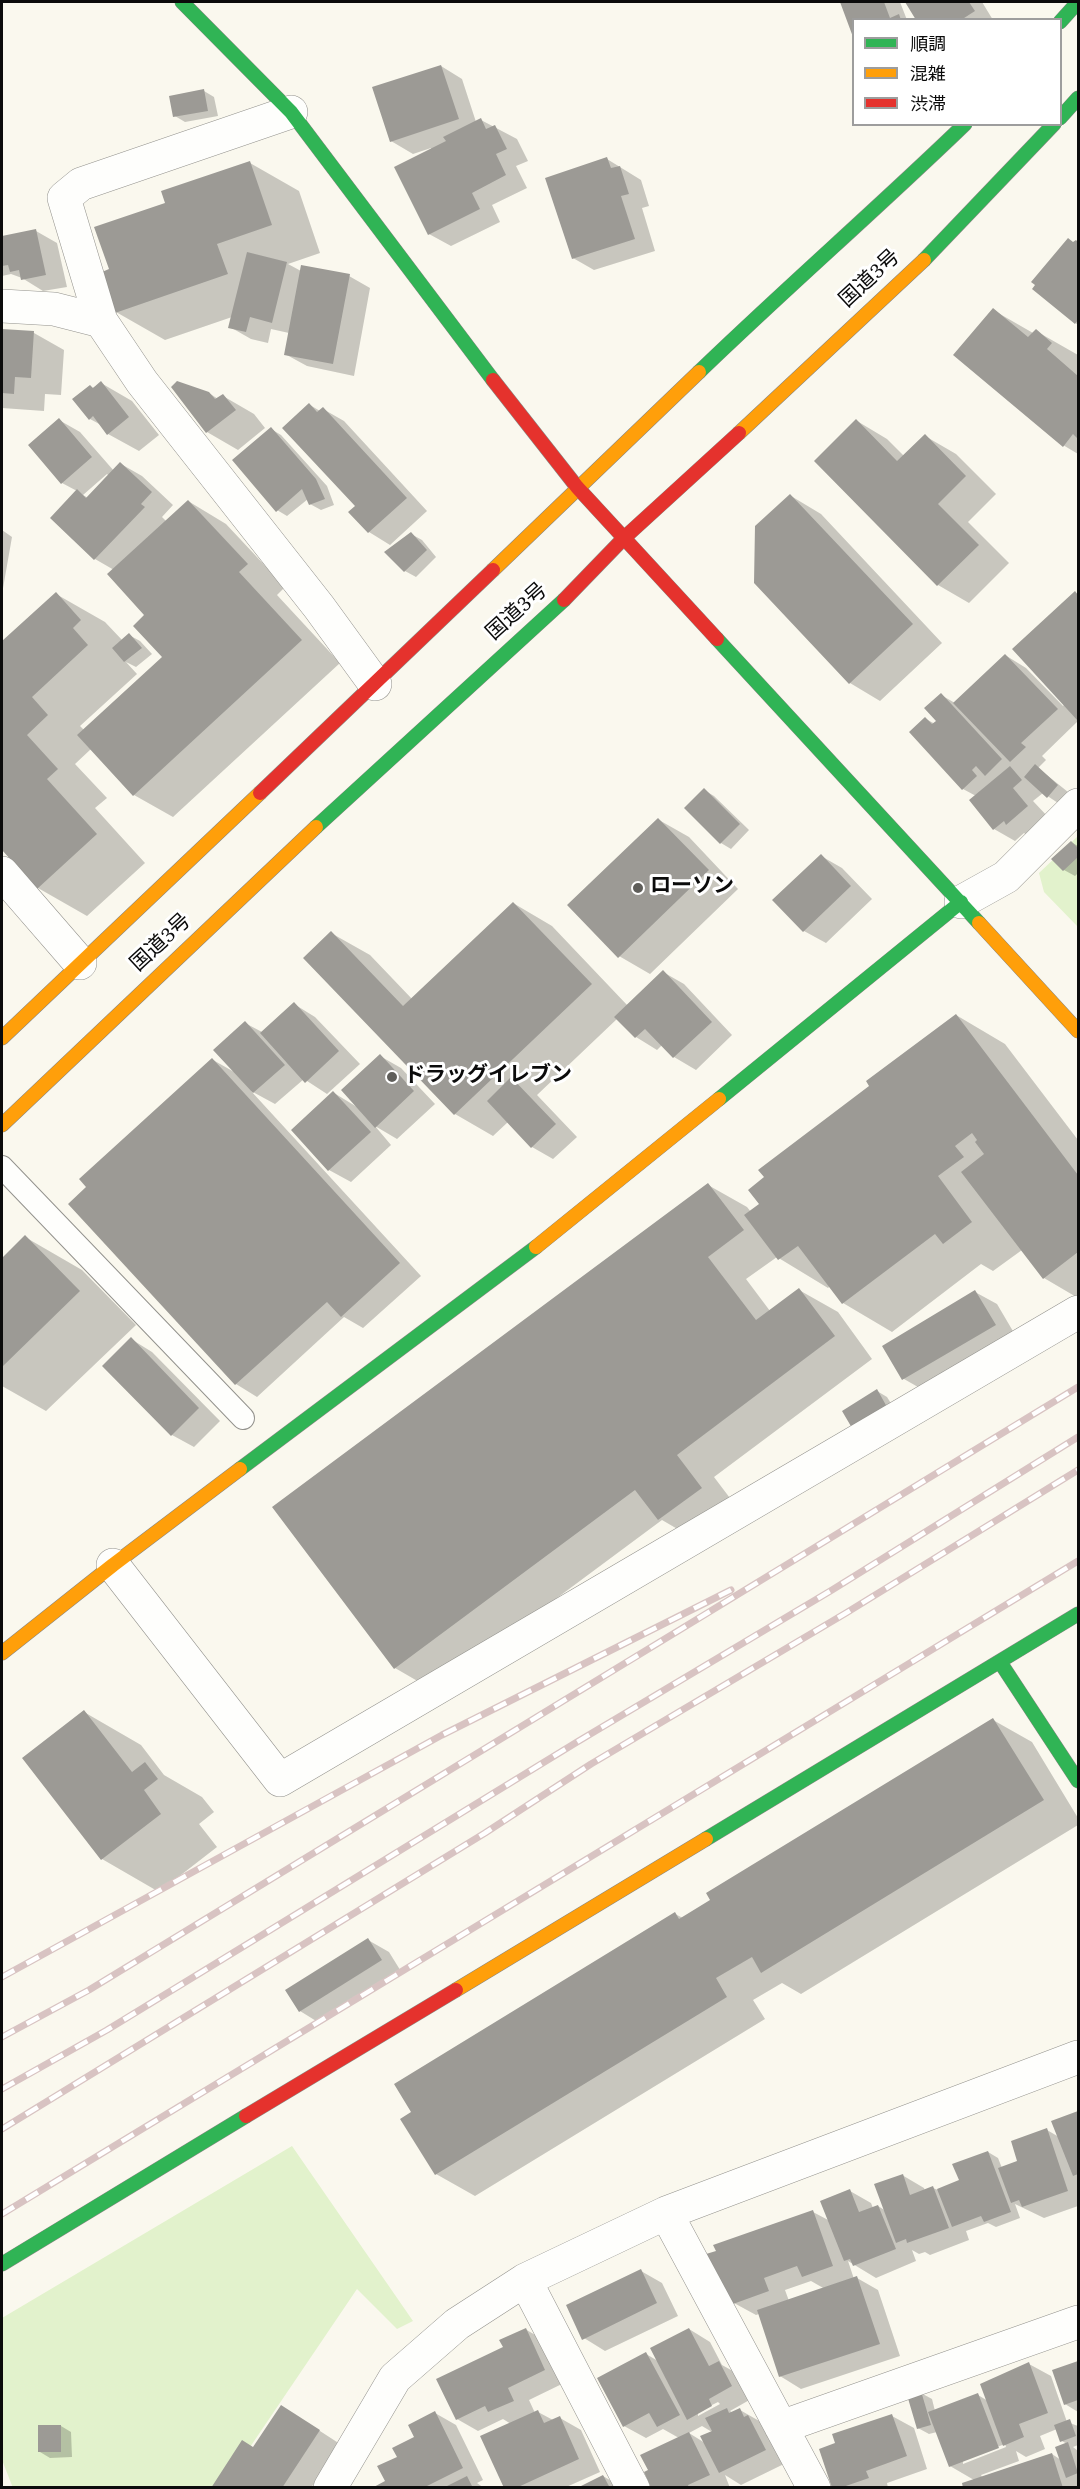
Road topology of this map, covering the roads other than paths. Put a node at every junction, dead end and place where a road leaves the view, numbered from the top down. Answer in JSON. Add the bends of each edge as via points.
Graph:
{"nodes":[{"id":1,"x":182,"y":2,"type":"edge"},
{"id":2,"x":1078,"y":2,"type":"edge"},
{"id":3,"x":1062,"y":20,"type":"edge"},
{"id":4,"x":1078,"y":98,"type":"edge"},
{"id":5,"x":291,"y":112,"type":"junction"},
{"id":6,"x":1062,"y":116,"type":"edge"},
{"id":7,"x":964,"y":126,"type":"edge"},
{"id":8,"x":1052,"y":126,"type":"edge"},
{"id":9,"x":2,"y":306,"type":"edge"},
{"id":10,"x":101,"y":321,"type":"junction"},
{"id":11,"x":577,"y":487,"type":"junction"},
{"id":12,"x":624,"y":538,"type":"junction"},
{"id":13,"x":375,"y":684,"type":"junction"},
{"id":14,"x":1078,"y":805,"type":"edge"},
{"id":15,"x":2,"y":873,"type":"edge"},
{"id":16,"x":961,"y":902,"type":"junction"},
{"id":17,"x":80,"y":963,"type":"junction"},
{"id":18,"x":1078,"y":1031,"type":"edge"},
{"id":19,"x":2,"y":1038,"type":"edge"},
{"id":20,"x":2,"y":1125,"type":"edge"},
{"id":21,"x":2,"y":1167,"type":"edge"},
{"id":22,"x":1078,"y":1312,"type":"edge"},
{"id":23,"x":243,"y":1418,"type":"dead end"},
{"id":24,"x":113,"y":1565,"type":"junction"},
{"id":25,"x":1078,"y":1614,"type":"edge"},
{"id":26,"x":2,"y":1653,"type":"edge"},
{"id":27,"x":1000,"y":1662,"type":"junction"},
{"id":28,"x":1078,"y":1781,"type":"edge"},
{"id":29,"x":1078,"y":2057,"type":"edge"},
{"id":30,"x":666,"y":2213,"type":"junction"},
{"id":31,"x":2,"y":2264,"type":"edge"},
{"id":32,"x":525,"y":2280,"type":"junction"},
{"id":33,"x":1078,"y":2322,"type":"edge"},
{"id":34,"x":781,"y":2427,"type":"junction"},
{"id":35,"x":330,"y":2487,"type":"edge"},
{"id":36,"x":633,"y":2487,"type":"edge"},
{"id":37,"x":814,"y":2487,"type":"edge"}],
"edges":[{"from":1,"to":5,"type":"main road"},
{"from":2,"to":3,"type":"main road"},
{"from":4,"to":6,"type":"main road"},
{"from":5,"to":10,"type":"street","via":[[81,184],[64,198]]},
{"from":5,"to":11,"type":"main road"},
{"from":7,"to":11,"type":"main road","name":"国道3号","via":[[762,310]]},
{"from":8,"to":12,"type":"main road","name":"国道3号","via":[[937,247]]},
{"from":9,"to":10,"type":"street","via":[[54,309]]},
{"from":10,"to":13,"type":"street","via":[[142,382]]},
{"from":11,"to":12,"type":"main road"},
{"from":11,"to":13,"type":"main road","name":"国道3号"},
{"from":12,"to":16,"type":"main road"},
{"from":12,"to":20,"type":"main road","name":"国道3号","via":[[566,598],[379,768]]},
{"from":13,"to":17,"type":"main road","name":"国道3号"},
{"from":14,"to":16,"type":"street","via":[[1006,877]]},
{"from":15,"to":17,"type":"street"},
{"from":16,"to":18,"type":"main road"},
{"from":16,"to":24,"type":"main road","via":[[555,1233]]},
{"from":17,"to":19,"type":"main road","name":"国道3号"},
{"from":21,"to":23,"type":"lane"},
{"from":22,"to":24,"type":"street","via":[[280,1780]]},
{"from":24,"to":26,"type":"main road"},
{"from":25,"to":27,"type":"main road"},
{"from":27,"to":28,"type":"main road"},
{"from":27,"to":31,"type":"main road"},
{"from":29,"to":30,"type":"street"},
{"from":30,"to":32,"type":"street"},
{"from":30,"to":34,"type":"street"},
{"from":32,"to":35,"type":"street","via":[[458,2324],[395,2378]]},
{"from":32,"to":36,"type":"street"},
{"from":33,"to":34,"type":"street"},
{"from":34,"to":37,"type":"street"}]}
